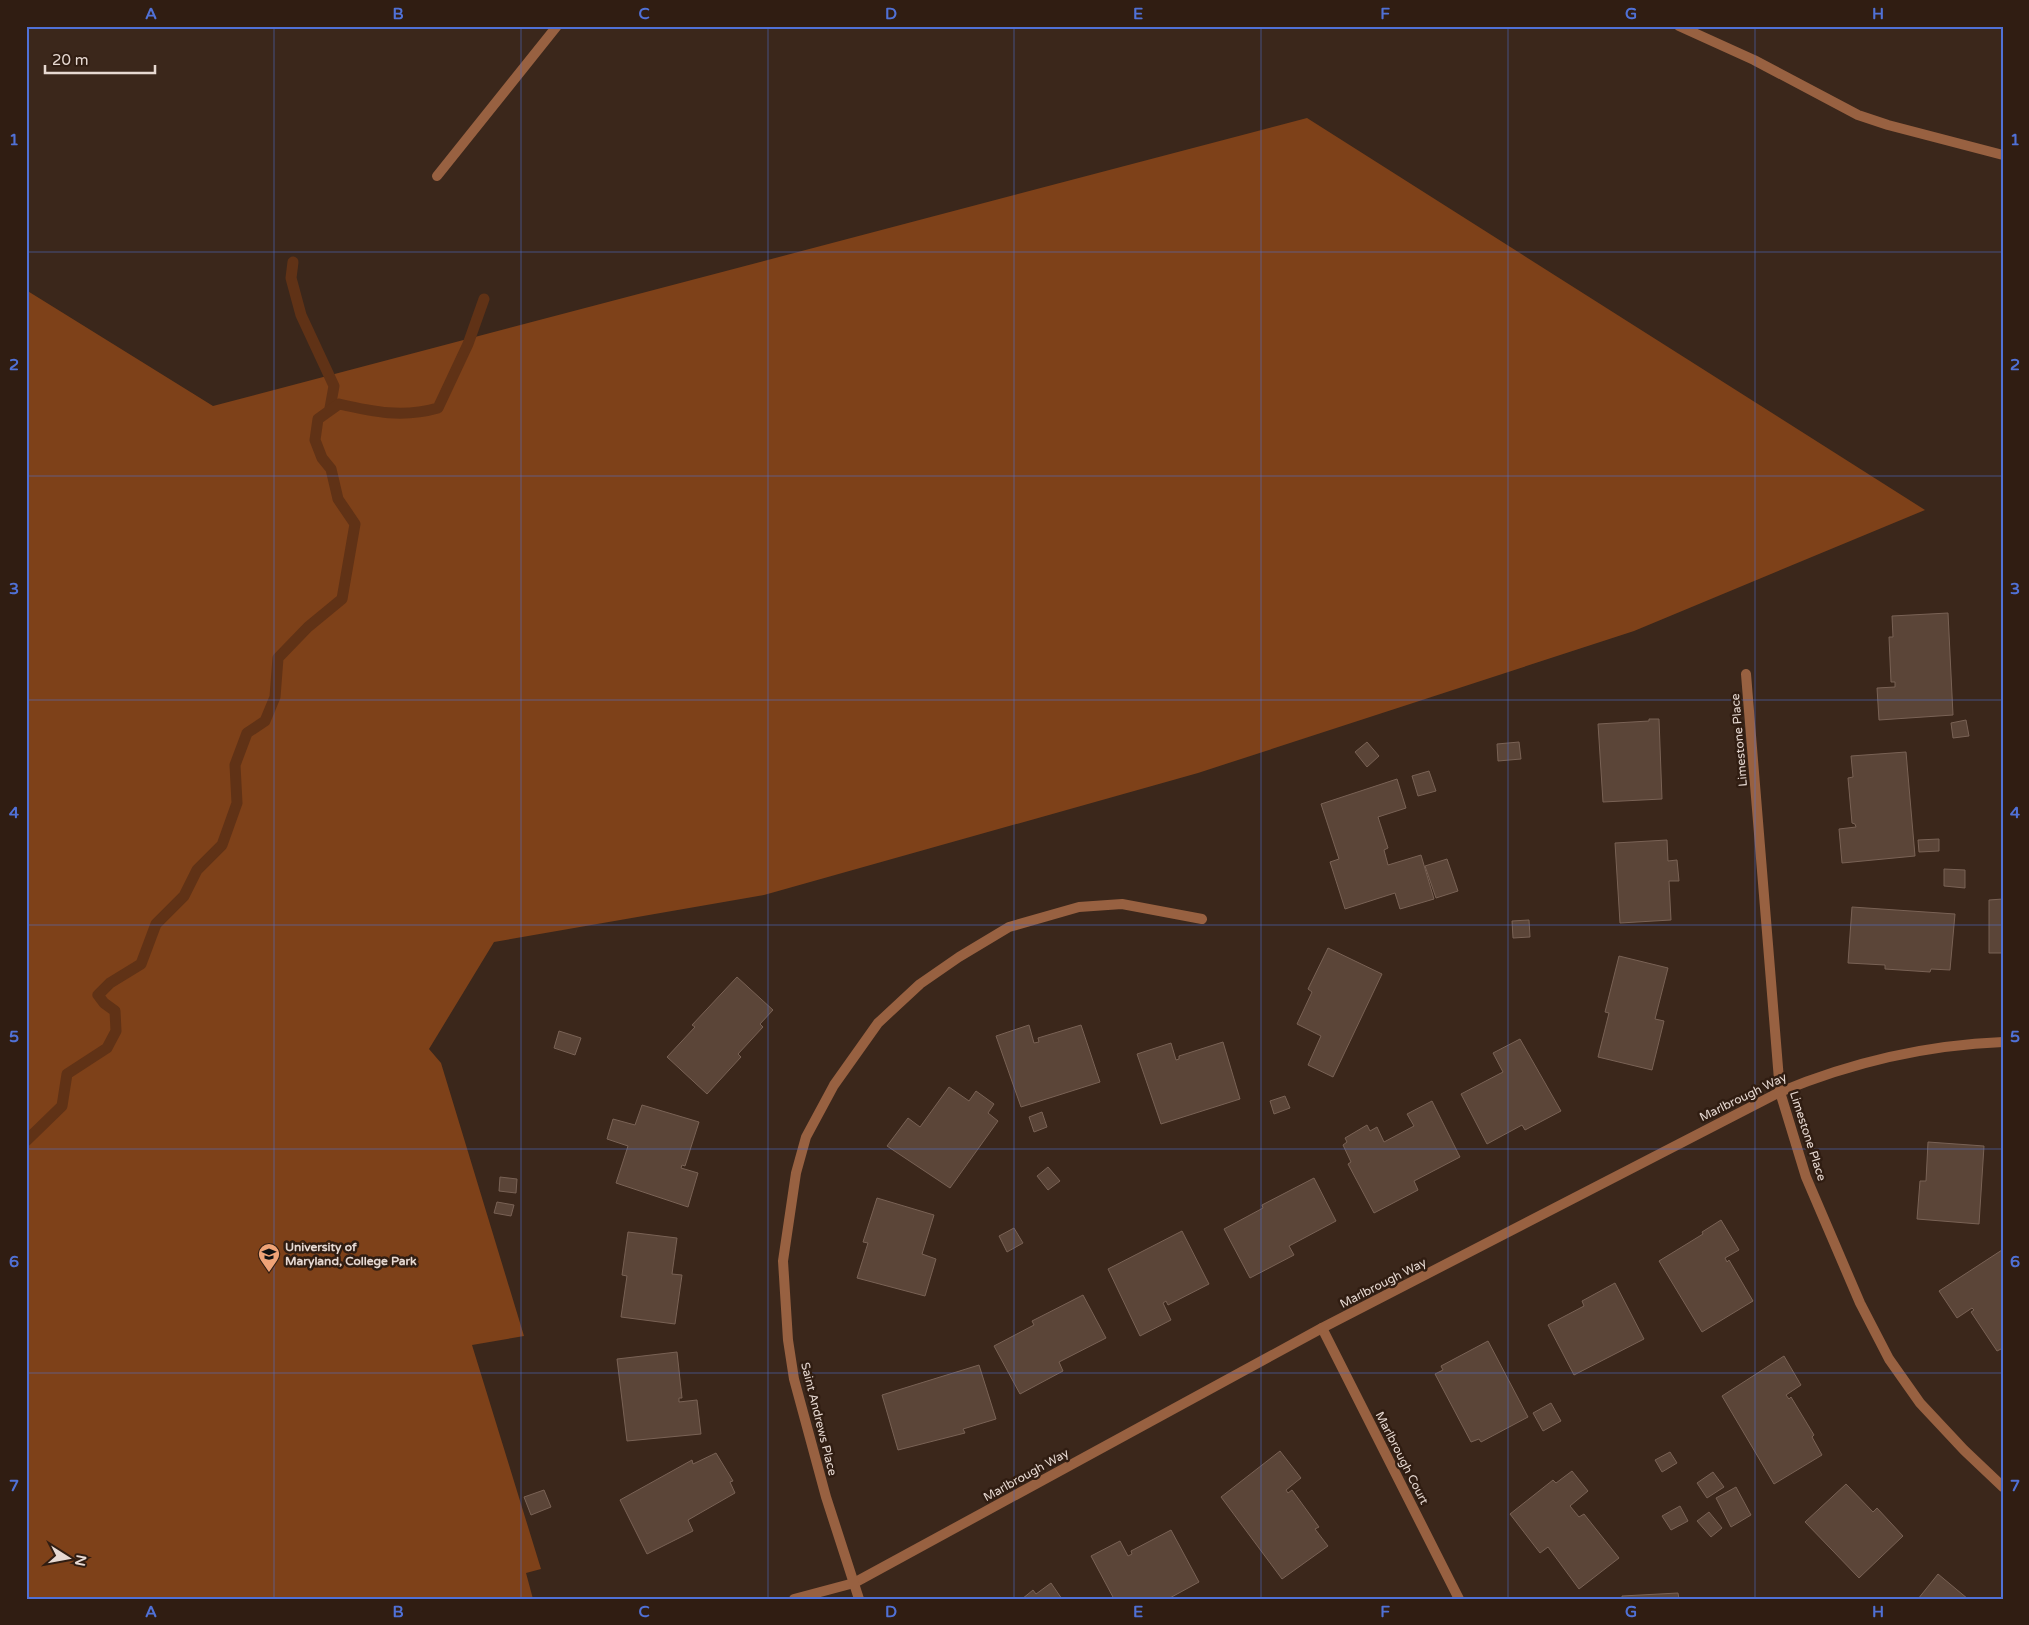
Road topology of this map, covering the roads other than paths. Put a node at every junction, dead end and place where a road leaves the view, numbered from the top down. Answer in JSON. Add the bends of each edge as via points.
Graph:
{"nodes":[{"id":1,"x":557,"y":26,"type":"edge"},
{"id":2,"x":1679,"y":26,"type":"edge"},
{"id":3,"x":2003,"y":155,"type":"edge"},
{"id":4,"x":437,"y":176,"type":"dead end"},
{"id":5,"x":1746,"y":674,"type":"dead end"},
{"id":6,"x":1202,"y":919,"type":"dead end"},
{"id":7,"x":2003,"y":1042,"type":"edge"},
{"id":8,"x":1780,"y":1092,"type":"junction"},
{"id":9,"x":1322,"y":1328,"type":"junction"},
{"id":10,"x":2003,"y":1487,"type":"edge"},
{"id":11,"x":854,"y":1583,"type":"junction"},
{"id":12,"x":794,"y":1599,"type":"edge"},
{"id":13,"x":859,"y":1599,"type":"edge"},
{"id":14,"x":1459,"y":1599,"type":"edge"}],
"edges":[{"from":1,"to":4,"type":"street"},
{"from":2,"to":3,"type":"street","via":[[1754,60],[1858,115]]},
{"from":5,"to":8,"type":"street","name":"Limestone Place"},
{"from":6,"to":11,"type":"street","name":"Saint Andrews Place","via":[[1122,904],[1079,907],[1009,927],[920,984],[878,1023],[834,1085],[806,1137],[796,1174],[784,1261],[788,1340],[794,1379],[826,1497]]},
{"from":7,"to":8,"type":"street","name":"Marlbrough Way","via":[[1961,1044],[1876,1060],[1812,1078]]},
{"from":8,"to":9,"type":"street","name":"Marlbrough Way"},
{"from":8,"to":10,"type":"street","name":"Limestone Place","via":[[1806,1177],[1860,1303],[1889,1359],[1920,1403]]},
{"from":9,"to":11,"type":"street","name":"Marlbrough Way"},
{"from":9,"to":14,"type":"street","name":"Marlbrough Court"},
{"from":11,"to":12,"type":"street","name":"Marlbrough Way"},
{"from":11,"to":13,"type":"street","name":"Saint Andrews Place"}]}
